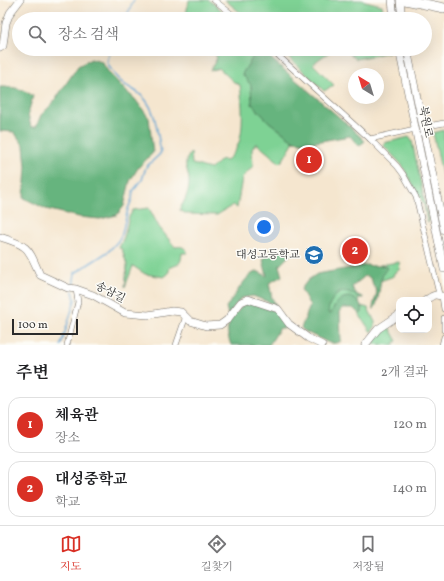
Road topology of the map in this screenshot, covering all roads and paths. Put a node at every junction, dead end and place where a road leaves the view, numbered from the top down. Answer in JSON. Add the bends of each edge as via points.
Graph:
{"nodes":[{"id":1,"x":20,"y":0,"type":"edge"},
{"id":2,"x":214,"y":0,"type":"edge"},
{"id":3,"x":392,"y":0,"type":"edge"},
{"id":4,"x":400,"y":0,"type":"edge"},
{"id":5,"x":405,"y":0,"type":"edge"},
{"id":6,"x":444,"y":8,"type":"edge"},
{"id":7,"x":229,"y":12,"type":"edge"},
{"id":8,"x":393,"y":12,"type":"edge"},
{"id":9,"x":401,"y":12,"type":"edge"},
{"id":10,"x":0,"y":48,"type":"edge"},
{"id":11,"x":279,"y":56,"type":"edge"},
{"id":12,"x":400,"y":56,"type":"edge"},
{"id":13,"x":408,"y":56,"type":"edge"},
{"id":14,"x":444,"y":123,"type":"edge"},
{"id":15,"x":423,"y":127,"type":"junction"},
{"id":16,"x":415,"y":129,"type":"junction"},
{"id":17,"x":370,"y":139,"type":"junction"},
{"id":18,"x":444,"y":230,"type":"edge"},
{"id":19,"x":0,"y":237,"type":"edge"},
{"id":20,"x":444,"y":269,"type":"edge"},
{"id":21,"x":74,"y":289,"type":"junction"},
{"id":22,"x":441,"y":296,"type":"edge"},
{"id":23,"x":431,"y":297,"type":"edge"},
{"id":24,"x":444,"y":309,"type":"edge"},
{"id":25,"x":186,"y":316,"type":"junction"},
{"id":26,"x":396,"y":318,"type":"edge"},
{"id":27,"x":444,"y":318,"type":"edge"},
{"id":28,"x":444,"y":330,"type":"edge"},
{"id":29,"x":444,"y":336,"type":"edge"},
{"id":30,"x":67,"y":345,"type":"edge"},
{"id":31,"x":176,"y":345,"type":"edge"},
{"id":32,"x":322,"y":345,"type":"edge"},
{"id":33,"x":365,"y":345,"type":"edge"},
{"id":34,"x":442,"y":345,"type":"edge"}],
"edges":[{"from":1,"to":10,"type":"street","via":[[10,13],[3,46]]},
{"from":2,"to":7,"type":"street"},
{"from":3,"to":8,"type":"street"},
{"from":4,"to":9,"type":"street"},
{"from":5,"to":6,"type":"highway"},
{"from":11,"to":17,"type":"street"},
{"from":12,"to":16,"type":"street","name":"북원로"},
{"from":13,"to":15,"type":"street","name":"북원로"},
{"from":14,"to":15,"type":"street"},
{"from":15,"to":16,"type":"street"},
{"from":15,"to":18,"type":"street","name":"북원로"},
{"from":16,"to":17,"type":"street"},
{"from":16,"to":20,"type":"street","name":"북원로"},
{"from":17,"to":22,"type":"street","via":[[398,166],[416,197]]},
{"from":19,"to":21,"type":"street","name":"송삼길","via":[[17,242],[28,250],[40,275],[54,283]]},
{"from":21,"to":25,"type":"street","name":"송삼길","via":[[93,295],[125,313],[148,315],[172,311],[181,312]]},
{"from":21,"to":30,"type":"street","via":[[78,302]]},
{"from":22,"to":23,"type":"street"},
{"from":22,"to":24,"type":"street"},
{"from":25,"to":31,"type":"street"},
{"from":25,"to":32,"type":"street","name":"송삼길","via":[[190,321],[206,326],[220,325],[241,302],[248,299],[278,309],[289,324]]},
{"from":26,"to":33,"type":"street","via":[[378,329]]},
{"from":27,"to":28,"type":"street"},
{"from":29,"to":34,"type":"street"}]}
